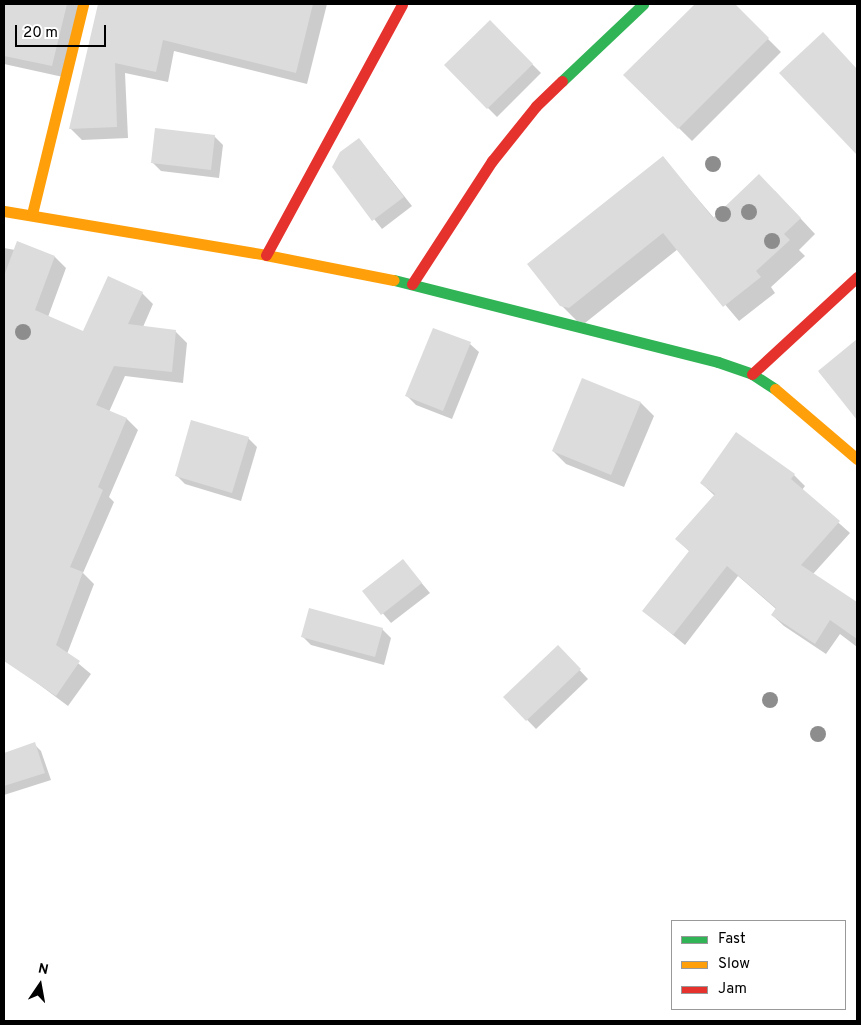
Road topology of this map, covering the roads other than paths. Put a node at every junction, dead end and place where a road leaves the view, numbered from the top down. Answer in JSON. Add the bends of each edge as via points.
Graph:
{"nodes":[{"id":1,"x":83,"y":4,"type":"edge"},
{"id":2,"x":402,"y":4,"type":"edge"},
{"id":3,"x":643,"y":4,"type":"edge"},
{"id":4,"x":4,"y":210,"type":"edge"},
{"id":5,"x":32,"y":214,"type":"junction"},
{"id":6,"x":266,"y":255,"type":"junction"},
{"id":7,"x":857,"y":277,"type":"edge"},
{"id":8,"x":412,"y":284,"type":"junction"},
{"id":9,"x":752,"y":374,"type":"junction"},
{"id":10,"x":857,"y":459,"type":"edge"}],
"edges":[{"from":1,"to":5,"type":"street"},
{"from":2,"to":6,"type":"street"},
{"from":3,"to":8,"type":"street","via":[[536,106],[492,161]]},
{"from":4,"to":5,"type":"street"},
{"from":5,"to":6,"type":"street"},
{"from":6,"to":8,"type":"street"},
{"from":7,"to":9,"type":"street"},
{"from":8,"to":9,"type":"street","via":[[718,362]]},
{"from":9,"to":10,"type":"street","via":[[780,392]]}]}
